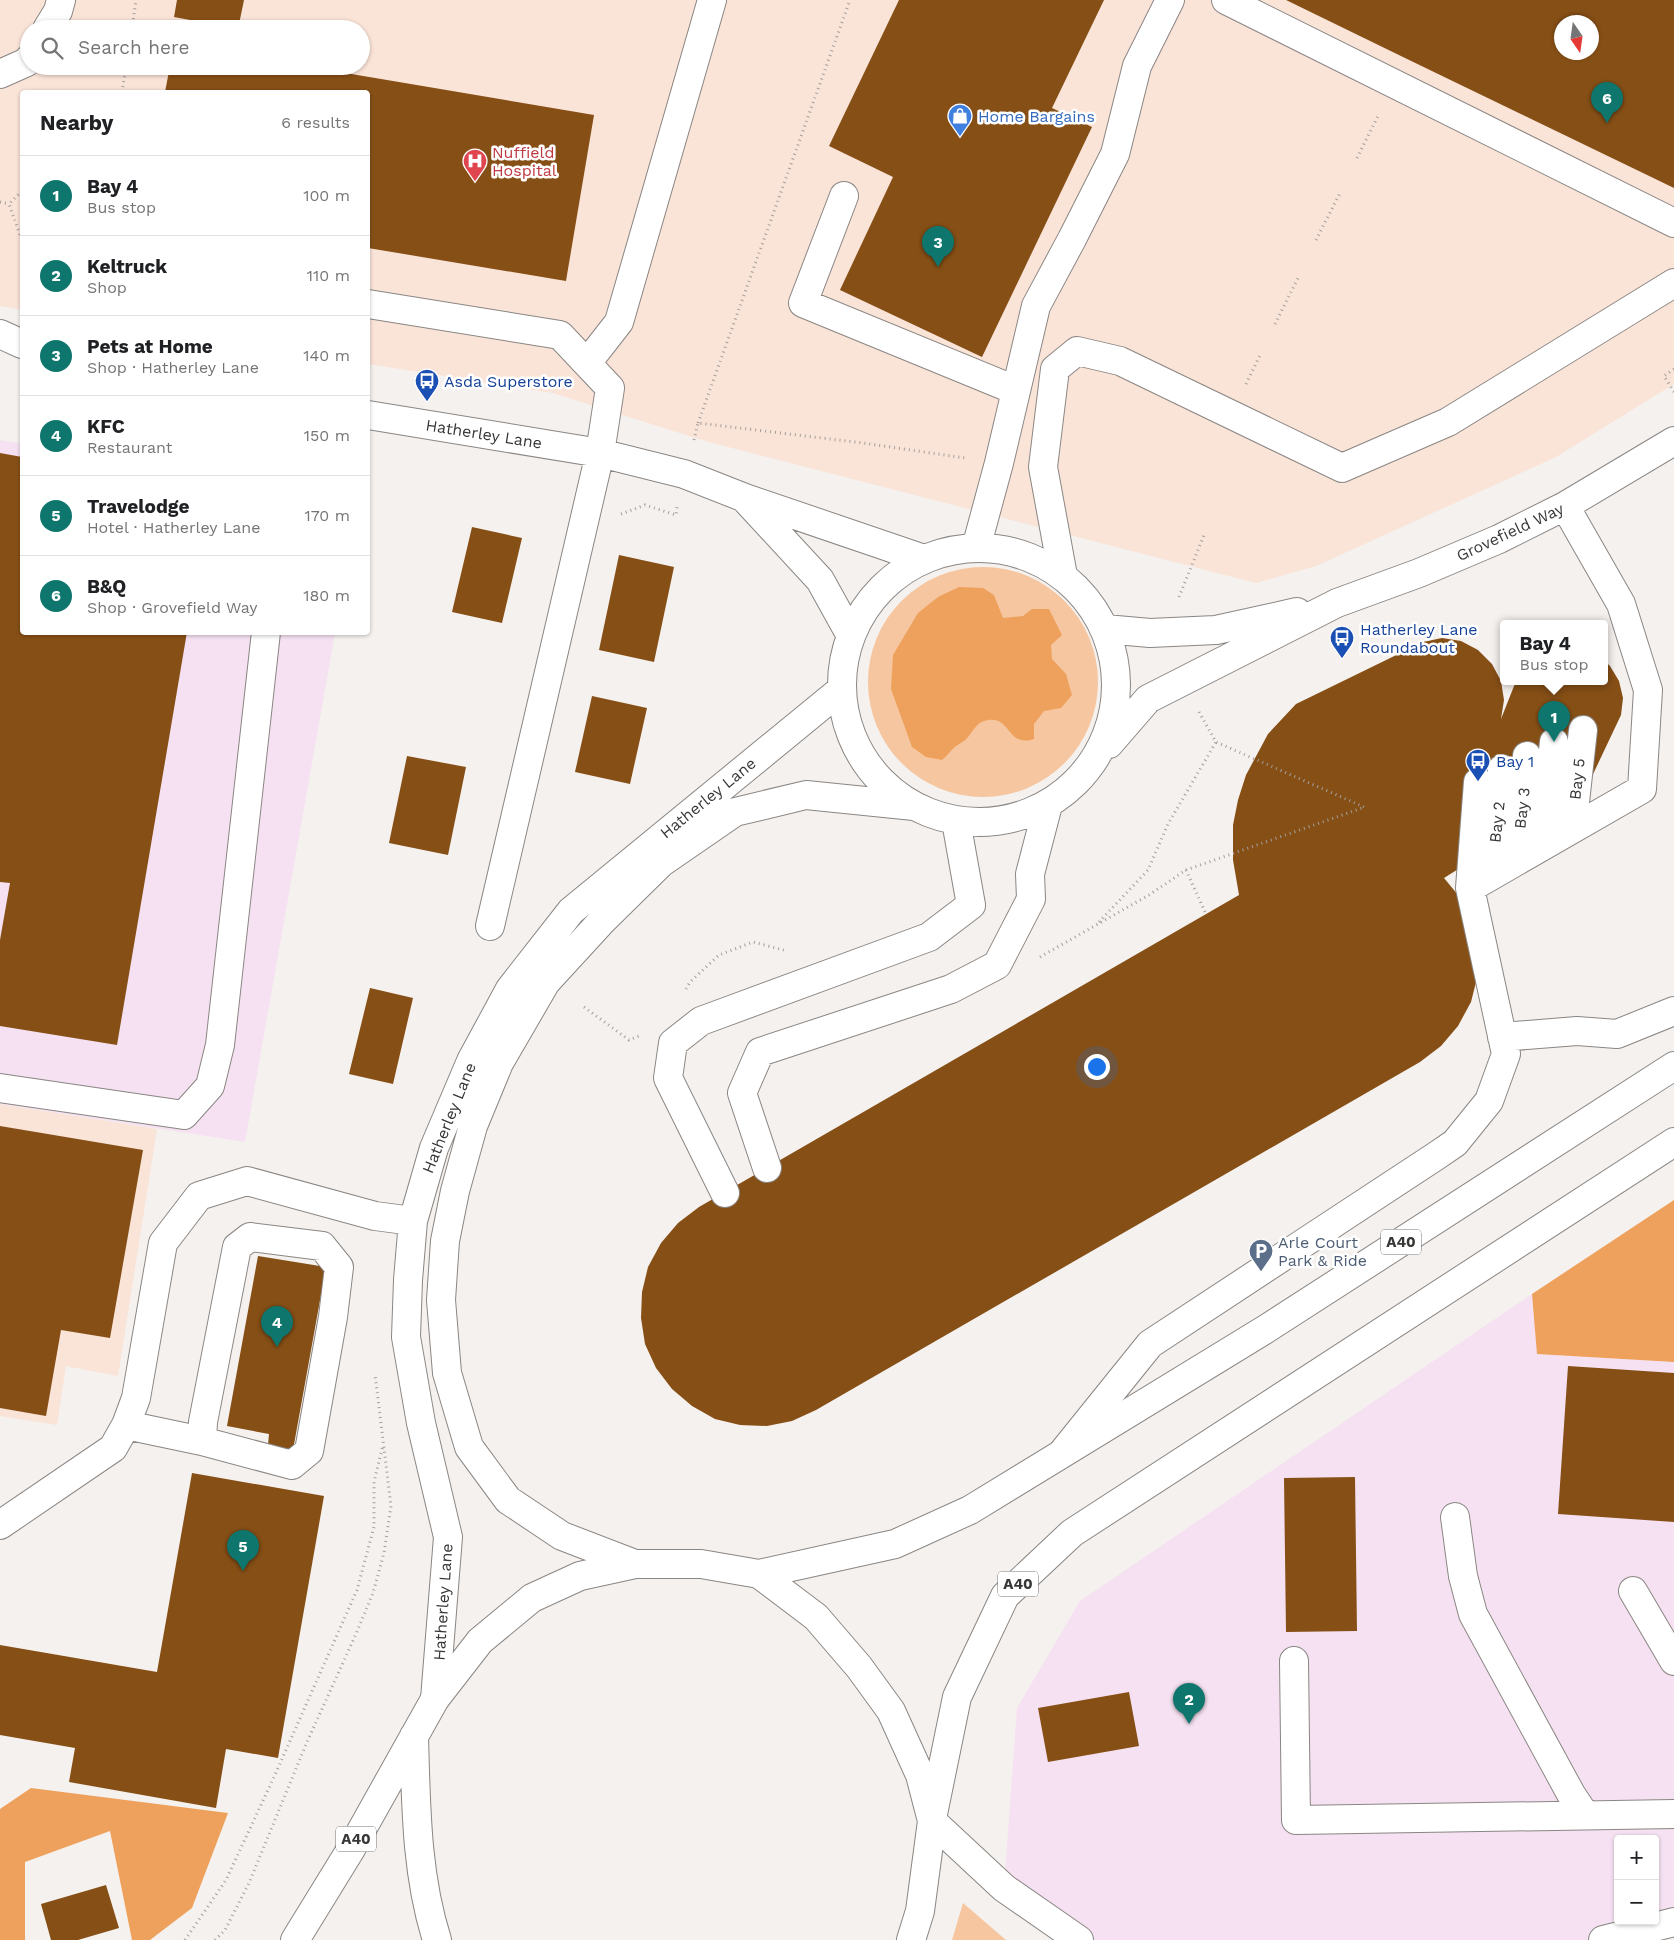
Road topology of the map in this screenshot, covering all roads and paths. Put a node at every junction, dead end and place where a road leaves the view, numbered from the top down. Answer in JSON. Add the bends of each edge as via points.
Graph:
{"nodes":[{"id":1,"x":61,"y":0,"type":"edge"},
{"id":2,"x":136,"y":0,"type":"edge"},
{"id":3,"x":712,"y":0,"type":"edge"},
{"id":4,"x":850,"y":0,"type":"edge"},
{"id":5,"x":1170,"y":0,"type":"edge"},
{"id":6,"x":1226,"y":0,"type":"edge"},
{"id":7,"x":52,"y":20,"type":"edge"},
{"id":8,"x":133,"y":20,"type":"edge"},
{"id":9,"x":20,"y":65,"type":"edge"},
{"id":10,"x":0,"y":74,"type":"edge"},
{"id":11,"x":125,"y":75,"type":"edge"},
{"id":12,"x":122,"y":90,"type":"edge"},
{"id":13,"x":1379,"y":113,"type":"dead end"},
{"id":14,"x":1357,"y":158,"type":"dead end"},
{"id":15,"x":1341,"y":192,"type":"dead end"},
{"id":16,"x":20,"y":193,"type":"edge"},
{"id":17,"x":844,"y":196,"type":"dead end"},
{"id":18,"x":0,"y":202,"type":"edge"},
{"id":19,"x":9,"y":204,"type":"junction"},
{"id":20,"x":1674,"y":223,"type":"edge"},
{"id":21,"x":20,"y":235,"type":"edge"},
{"id":22,"x":1316,"y":240,"type":"dead end"},
{"id":23,"x":1298,"y":278,"type":"dead end"},
{"id":24,"x":1674,"y":282,"type":"edge"},
{"id":25,"x":370,"y":304,"type":"edge"},
{"id":26,"x":1275,"y":324,"type":"dead end"},
{"id":27,"x":0,"y":334,"type":"edge"},
{"id":28,"x":20,"y":343,"type":"edge"},
{"id":29,"x":587,"y":364,"type":"junction"},
{"id":30,"x":1674,"y":369,"type":"edge"},
{"id":31,"x":1015,"y":390,"type":"junction"},
{"id":32,"x":1674,"y":392,"type":"edge"},
{"id":33,"x":370,"y":415,"type":"edge"},
{"id":34,"x":698,"y":423,"type":"junction"},
{"id":35,"x":1674,"y":441,"type":"edge"},
{"id":36,"x":600,"y":453,"type":"junction"},
{"id":37,"x":999,"y":463,"type":"junction"},
{"id":38,"x":684,"y":474,"type":"junction"},
{"id":39,"x":745,"y":498,"type":"junction"},
{"id":40,"x":1565,"y":506,"type":"junction"},
{"id":41,"x":620,"y":514,"type":"dead end"},
{"id":42,"x":1204,"y":535,"type":"dead end"},
{"id":43,"x":976,"y":548,"type":"junction"},
{"id":44,"x":924,"y":559,"type":"junction"},
{"id":45,"x":1063,"y":576,"type":"junction"},
{"id":46,"x":1177,"y":602,"type":"dead end"},
{"id":47,"x":1337,"y":603,"type":"junction"},
{"id":48,"x":1106,"y":629,"type":"junction"},
{"id":49,"x":266,"y":635,"type":"edge"},
{"id":50,"x":851,"y":636,"type":"junction"},
{"id":51,"x":842,"y":689,"type":"junction"},
{"id":52,"x":1199,"y":711,"type":"dead end"},
{"id":53,"x":1583,"y":730,"type":"dead end"},
{"id":54,"x":1216,"y":742,"type":"junction"},
{"id":55,"x":1554,"y":742,"type":"dead end"},
{"id":56,"x":1527,"y":756,"type":"dead end"},
{"id":57,"x":1096,"y":758,"type":"junction"},
{"id":58,"x":1502,"y":769,"type":"dead end"},
{"id":59,"x":1478,"y":782,"type":"dead end"},
{"id":60,"x":1048,"y":805,"type":"junction"},
{"id":61,"x":914,"y":806,"type":"junction"},
{"id":62,"x":956,"y":821,"type":"junction"},
{"id":63,"x":1572,"y":829,"type":"junction"},
{"id":64,"x":1542,"y":846,"type":"junction"},
{"id":65,"x":1516,"y":861,"type":"junction"},
{"id":66,"x":1186,"y":870,"type":"junction"},
{"id":67,"x":1481,"y":882,"type":"junction"},
{"id":68,"x":1206,"y":914,"type":"dead end"},
{"id":69,"x":490,"y":926,"type":"dead end"},
{"id":70,"x":1674,"y":1011,"type":"edge"},
{"id":71,"x":1502,"y":1037,"type":"junction"},
{"id":72,"x":1674,"y":1066,"type":"edge"},
{"id":73,"x":0,"y":1088,"type":"edge"},
{"id":74,"x":1674,"y":1142,"type":"edge"},
{"id":75,"x":767,"y":1168,"type":"dead end"},
{"id":76,"x":725,"y":1193,"type":"dead end"},
{"id":77,"x":413,"y":1221,"type":"junction"},
{"id":78,"x":374,"y":1368,"type":"dead end"},
{"id":79,"x":126,"y":1425,"type":"junction"},
{"id":80,"x":202,"y":1441,"type":"junction"},
{"id":81,"x":383,"y":1442,"type":"junction"},
{"id":82,"x":1061,"y":1455,"type":"junction"},
{"id":83,"x":1455,"y":1517,"type":"dead end"},
{"id":84,"x":0,"y":1525,"type":"edge"},
{"id":85,"x":635,"y":1564,"type":"junction"},
{"id":86,"x":759,"y":1574,"type":"junction"},
{"id":87,"x":1633,"y":1591,"type":"dead end"},
{"id":88,"x":1294,"y":1661,"type":"dead end"},
{"id":89,"x":1674,"y":1661,"type":"edge"},
{"id":90,"x":435,"y":1699,"type":"junction"},
{"id":91,"x":414,"y":1735,"type":"junction"},
{"id":92,"x":1674,"y":1814,"type":"edge"},
{"id":93,"x":1585,"y":1815,"type":"junction"},
{"id":94,"x":932,"y":1821,"type":"junction"},
{"id":95,"x":1674,"y":1922,"type":"edge"},
{"id":96,"x":184,"y":1940,"type":"edge"},
{"id":97,"x":215,"y":1940,"type":"edge"},
{"id":98,"x":294,"y":1940,"type":"edge"},
{"id":99,"x":436,"y":1940,"type":"edge"},
{"id":100,"x":911,"y":1940,"type":"edge"},
{"id":101,"x":1079,"y":1940,"type":"edge"},
{"id":102,"x":1603,"y":1940,"type":"edge"}],
"edges":[{"from":1,"to":7,"type":"main road"},
{"from":2,"to":8,"type":"path"},
{"from":3,"to":29,"type":"main road","via":[[620,322]]},
{"from":4,"to":34,"type":"path"},
{"from":5,"to":31,"type":"main road","via":[[1137,66],[1115,154],[1036,306]]},
{"from":6,"to":20,"type":"main road"},
{"from":9,"to":10,"type":"main road"},
{"from":11,"to":12,"type":"path"},
{"from":13,"to":14,"type":"path"},
{"from":15,"to":22,"type":"path"},
{"from":16,"to":19,"type":"path"},
{"from":17,"to":31,"type":"main road","via":[[803,303]]},
{"from":18,"to":19,"type":"path"},
{"from":19,"to":21,"type":"path"},
{"from":23,"to":26,"type":"path"},
{"from":24,"to":45,"type":"main road","via":[[1448,422],[1342,468],[1120,361],[1077,351],[1055,369],[1043,467]]},
{"from":25,"to":29,"type":"main road","via":[[560,335]]},
{"from":27,"to":28,"type":"main road"},
{"from":29,"to":36,"type":"main road","via":[[610,388]]},
{"from":30,"to":32,"type":"path","via":[[1664,376]]},
{"from":31,"to":37,"type":"main road"},
{"from":33,"to":36,"type":"main road","name":"Hatherley Lane"},
{"from":34,"to":37,"type":"path"},
{"from":34,"to":38,"type":"path"},
{"from":35,"to":40,"type":"main road","name":"Grovefield Way"},
{"from":36,"to":38,"type":"main road","name":"Hatherley Lane"},
{"from":36,"to":69,"type":"main road"},
{"from":37,"to":43,"type":"main road"},
{"from":38,"to":39,"type":"main road","name":"Hatherley Lane"},
{"from":38,"to":41,"type":"path","via":[[676,515],[646,505]]},
{"from":39,"to":44,"type":"main road","name":"Hatherley Lane"},
{"from":39,"to":50,"type":"main road","name":"Hatherley Lane","via":[[820,580]]},
{"from":40,"to":47,"type":"main road","name":"Grovefield Way","via":[[1428,570]]},
{"from":40,"to":63,"type":"main road","via":[[1621,604],[1648,690],[1642,789]]},
{"from":42,"to":46,"type":"path"},
{"from":43,"to":44,"type":"main road"},
{"from":43,"to":45,"type":"main road","via":[[1022,555]]},
{"from":44,"to":50,"type":"main road","via":[[893,578],[868,604]]},
{"from":45,"to":48,"type":"main road","via":[[1088,600]]},
{"from":47,"to":48,"type":"main road","name":"Grovefield Way","via":[[1216,630],[1150,634]]},
{"from":47,"to":57,"type":"main road","name":"Grovefield Way","via":[[1148,699]]},
{"from":48,"to":57,"type":"main road","via":[[1117,673],[1114,718]]},
{"from":49,"to":73,"type":"main road","via":[[220,1045],[210,1086],[184,1115]]},
{"from":50,"to":51,"type":"main road","via":[[844,662]]},
{"from":51,"to":61,"type":"main road","via":[[848,724],[862,757],[885,785]]},
{"from":51,"to":77,"type":"main road","name":"Hatherley Lane","via":[[571,910],[510,989],[471,1061],[434,1148]]},
{"from":52,"to":54,"type":"path"},
{"from":53,"to":63,"type":"main road","name":"Bay 5"},
{"from":54,"to":66,"type":"path","via":[[1168,824],[1148,870],[1095,926]]},
{"from":54,"to":66,"type":"path","via":[[1365,808]]},
{"from":55,"to":64,"type":"main road"},
{"from":56,"to":65,"type":"main road","name":"Bay 3"},
{"from":57,"to":60,"type":"main road","via":[[1075,785]]},
{"from":58,"to":67,"type":"main road","name":"Bay 2"},
{"from":59,"to":67,"type":"main road"},
{"from":60,"to":62,"type":"main road","via":[[1003,821]]},
{"from":60,"to":75,"type":"main road","via":[[1030,874],[1031,899],[997,965],[951,989],[760,1052],[742,1093]]},
{"from":61,"to":62,"type":"main road"},
{"from":61,"to":85,"type":"main road","name":"Hatherley Lane","via":[[806,795],[735,812],[661,863],[546,982],[499,1063],[473,1126],[445,1241],[441,1300],[447,1373],[469,1447],[508,1500],[562,1536]]},
{"from":62,"to":76,"type":"main road","via":[[971,905],[929,937],[701,1021],[673,1043],[668,1078]]},
{"from":63,"to":64,"type":"main road"},
{"from":64,"to":65,"type":"main road"},
{"from":65,"to":67,"type":"main road"},
{"from":66,"to":68,"type":"path"},
{"from":67,"to":71,"type":"main road"},
{"from":70,"to":71,"type":"main road","via":[[1617,1034],[1577,1031]]},
{"from":71,"to":82,"type":"main road","via":[[1506,1054],[1489,1101],[1455,1143],[1150,1344]]},
{"from":72,"to":82,"type":"main road","number":"A40","via":[[1266,1329]]},
{"from":74,"to":94,"type":"main road","number":"A40","via":[[1072,1533],[1005,1596],[957,1697]]},
{"from":77,"to":79,"type":"main road","via":[[375,1216],[247,1181],[199,1196],[162,1243],[136,1398]]},
{"from":77,"to":90,"type":"main road","name":"Hatherley Lane","via":[[406,1336],[421,1423],[448,1537]]},
{"from":78,"to":81,"type":"path"},
{"from":79,"to":80,"type":"main road"},
{"from":79,"to":84,"type":"main road","via":[[113,1448]]},
{"from":80,"to":80,"type":"main road","via":[[237,1247],[250,1238],[322,1246],[339,1267],[309,1451],[292,1465]]},
{"from":81,"to":96,"type":"path","via":[[374,1482],[374,1528],[356,1590],[226,1880]]},
{"from":81,"to":97,"type":"path","via":[[390,1506],[384,1553],[373,1593],[249,1883],[226,1930]]},
{"from":82,"to":86,"type":"main road","number":"A40","via":[[970,1510],[895,1544]]},
{"from":83,"to":93,"type":"main road","via":[[1463,1576],[1473,1614]]},
{"from":85,"to":86,"type":"main road","via":[[701,1564]]},
{"from":85,"to":90,"type":"main road","via":[[580,1576],[532,1598],[480,1641]]},
{"from":86,"to":94,"type":"main road","via":[[816,1617],[891,1710],[920,1775]]},
{"from":87,"to":89,"type":"main road"},
{"from":88,"to":93,"type":"main road","via":[[1296,1820]]},
{"from":90,"to":91,"type":"main road"},
{"from":91,"to":98,"type":"main road","number":"A40"},
{"from":91,"to":99,"type":"main road","via":[[417,1838]]},
{"from":92,"to":93,"type":"main road"},
{"from":94,"to":100,"type":"main road","via":[[920,1911]]},
{"from":94,"to":101,"type":"main road","via":[[1004,1888]]},
{"from":95,"to":102,"type":"main road"}]}
